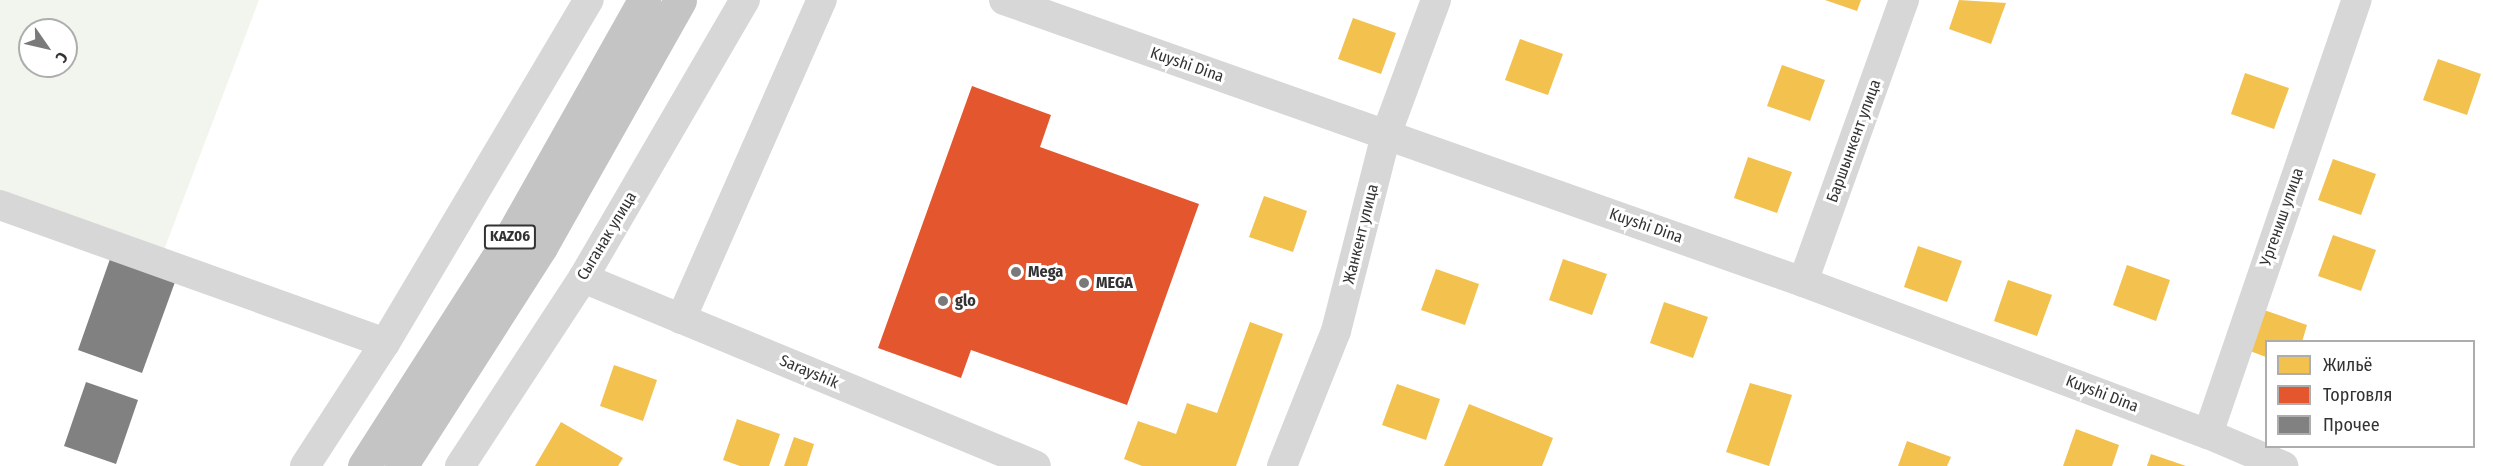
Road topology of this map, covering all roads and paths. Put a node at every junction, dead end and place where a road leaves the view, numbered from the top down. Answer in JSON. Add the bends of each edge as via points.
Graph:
{"nodes":[{"id":1,"x":589,"y":0,"type":"edge"},
{"id":2,"x":644,"y":0,"type":"edge"},
{"id":3,"x":680,"y":0,"type":"edge"},
{"id":4,"x":745,"y":0,"type":"edge"},
{"id":5,"x":822,"y":0,"type":"edge"},
{"id":6,"x":1004,"y":0,"type":"edge"},
{"id":7,"x":1436,"y":0,"type":"edge"},
{"id":8,"x":1904,"y":0,"type":"edge"},
{"id":9,"x":2356,"y":0,"type":"edge"},
{"id":10,"x":1386,"y":135,"type":"junction"},
{"id":11,"x":0,"y":205,"type":"edge"},
{"id":12,"x":583,"y":278,"type":"junction"},
{"id":13,"x":1803,"y":282,"type":"junction"},
{"id":14,"x":681,"y":319,"type":"junction"},
{"id":15,"x":385,"y":343,"type":"junction"},
{"id":16,"x":2208,"y":434,"type":"junction"},
{"id":17,"x":305,"y":466,"type":"edge"},
{"id":18,"x":364,"y":466,"type":"edge"},
{"id":19,"x":401,"y":466,"type":"edge"},
{"id":20,"x":460,"y":466,"type":"edge"},
{"id":21,"x":1035,"y":466,"type":"edge"},
{"id":22,"x":1282,"y":466,"type":"edge"},
{"id":23,"x":2283,"y":466,"type":"edge"}],
"edges":[{"from":1,"to":15,"type":"street"},
{"from":2,"to":18,"type":"highway","number":"KАZ06","via":[[514,231]]},
{"from":3,"to":19,"type":"highway","number":"KАZ06","via":[[541,247]]},
{"from":4,"to":12,"type":"street","name":"Сыганак улица"},
{"from":5,"to":14,"type":"street"},
{"from":6,"to":10,"type":"street","name":"Kuyshi Dina"},
{"from":7,"to":10,"type":"street","name":"Жанкент улица"},
{"from":8,"to":13,"type":"street","name":"Баршынкент улица"},
{"from":9,"to":16,"type":"street","name":"Ургениш улица"},
{"from":10,"to":13,"type":"street","name":"Kuyshi Dina"},
{"from":10,"to":22,"type":"street","name":"Жанкент улица","via":[[1336,331]]},
{"from":11,"to":15,"type":"street"},
{"from":12,"to":14,"type":"street","name":"Sarayshik"},
{"from":12,"to":20,"type":"street","name":"Сыганак улица"},
{"from":13,"to":16,"type":"street","name":"Kuyshi Dina"},
{"from":14,"to":21,"type":"street","name":"Sarayshik"},
{"from":15,"to":17,"type":"street"},
{"from":16,"to":23,"type":"street","name":"Kuyshi Dina"}]}
